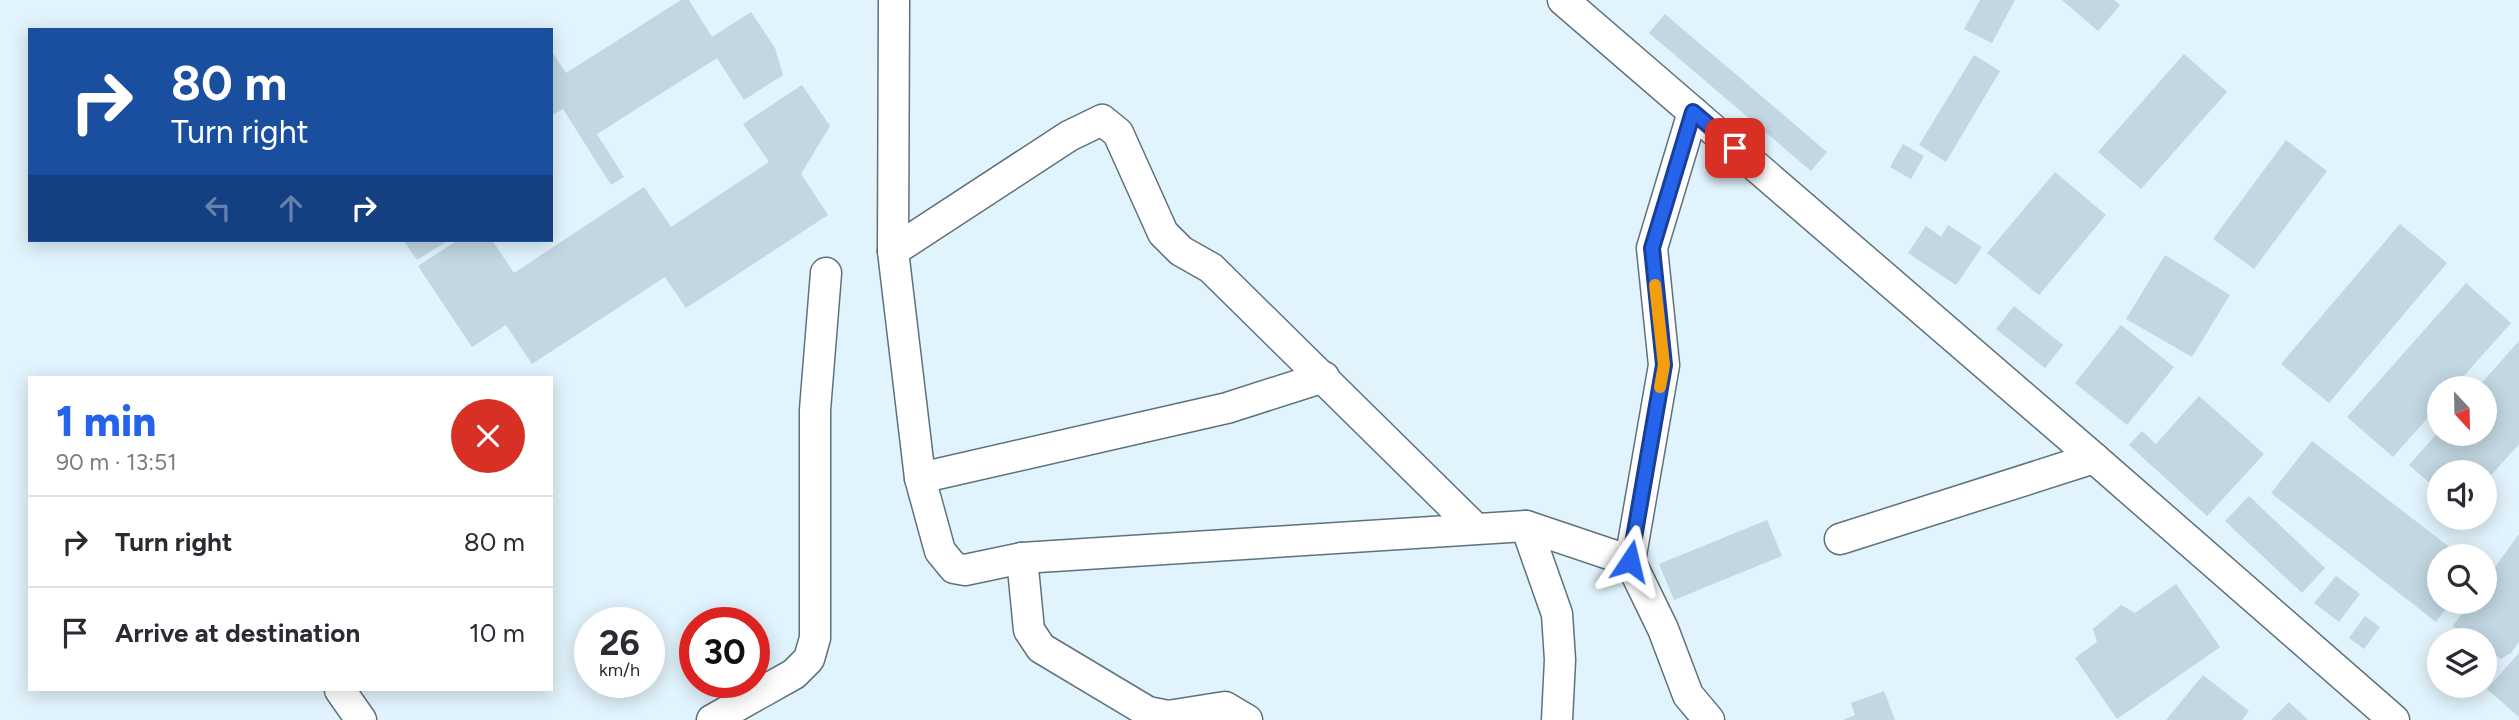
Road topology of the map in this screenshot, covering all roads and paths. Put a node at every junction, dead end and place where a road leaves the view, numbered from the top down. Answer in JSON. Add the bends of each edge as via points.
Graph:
{"nodes":[{"id":1,"x":894,"y":0,"type":"edge"},
{"id":2,"x":1563,"y":0,"type":"edge"},
{"id":3,"x":1693,"y":112,"type":"junction"},
{"id":4,"x":893,"y":250,"type":"junction"},
{"id":5,"x":825,"y":273,"type":"dead end"},
{"id":6,"x":1324,"y":377,"type":"junction"},
{"id":7,"x":2094,"y":458,"type":"junction"},
{"id":8,"x":920,"y":478,"type":"junction"},
{"id":9,"x":1526,"y":526,"type":"junction"},
{"id":10,"x":1475,"y":528,"type":"junction"},
{"id":11,"x":1840,"y":539,"type":"dead end"},
{"id":12,"x":1022,"y":558,"type":"junction"},
{"id":13,"x":1630,"y":561,"type":"junction"},
{"id":14,"x":341,"y":691,"type":"edge"},
{"id":15,"x":1555,"y":718,"type":"edge"},
{"id":16,"x":361,"y":720,"type":"edge"},
{"id":17,"x":712,"y":720,"type":"edge"},
{"id":18,"x":1247,"y":720,"type":"edge"},
{"id":19,"x":1709,"y":720,"type":"edge"},
{"id":20,"x":2394,"y":720,"type":"edge"}],
"edges":[{"from":1,"to":4,"type":"street"},
{"from":2,"to":3,"type":"street"},
{"from":3,"to":7,"type":"street"},
{"from":3,"to":13,"type":"street","via":[[1652,248],[1664,365]]},
{"from":4,"to":6,"type":"street","via":[[1069,136],[1102,120],[1118,134],[1163,233],[1181,251],[1211,268]]},
{"from":4,"to":8,"type":"street"},
{"from":5,"to":17,"type":"street","via":[[815,410],[816,638],[809,659],[794,674]]},
{"from":6,"to":8,"type":"street","via":[[1227,408]]},
{"from":6,"to":10,"type":"street"},
{"from":7,"to":11,"type":"street"},
{"from":7,"to":20,"type":"street"},
{"from":8,"to":12,"type":"street","via":[[940,551],[954,568],[965,570]]},
{"from":9,"to":10,"type":"street"},
{"from":9,"to":13,"type":"street"},
{"from":9,"to":15,"type":"street","via":[[1557,614],[1560,660]]},
{"from":10,"to":12,"type":"street"},
{"from":12,"to":18,"type":"street","via":[[1029,630],[1041,648],[1148,712],[1168,716],[1225,707]]},
{"from":13,"to":19,"type":"street","via":[[1688,695]]},
{"from":14,"to":16,"type":"street"}]}
